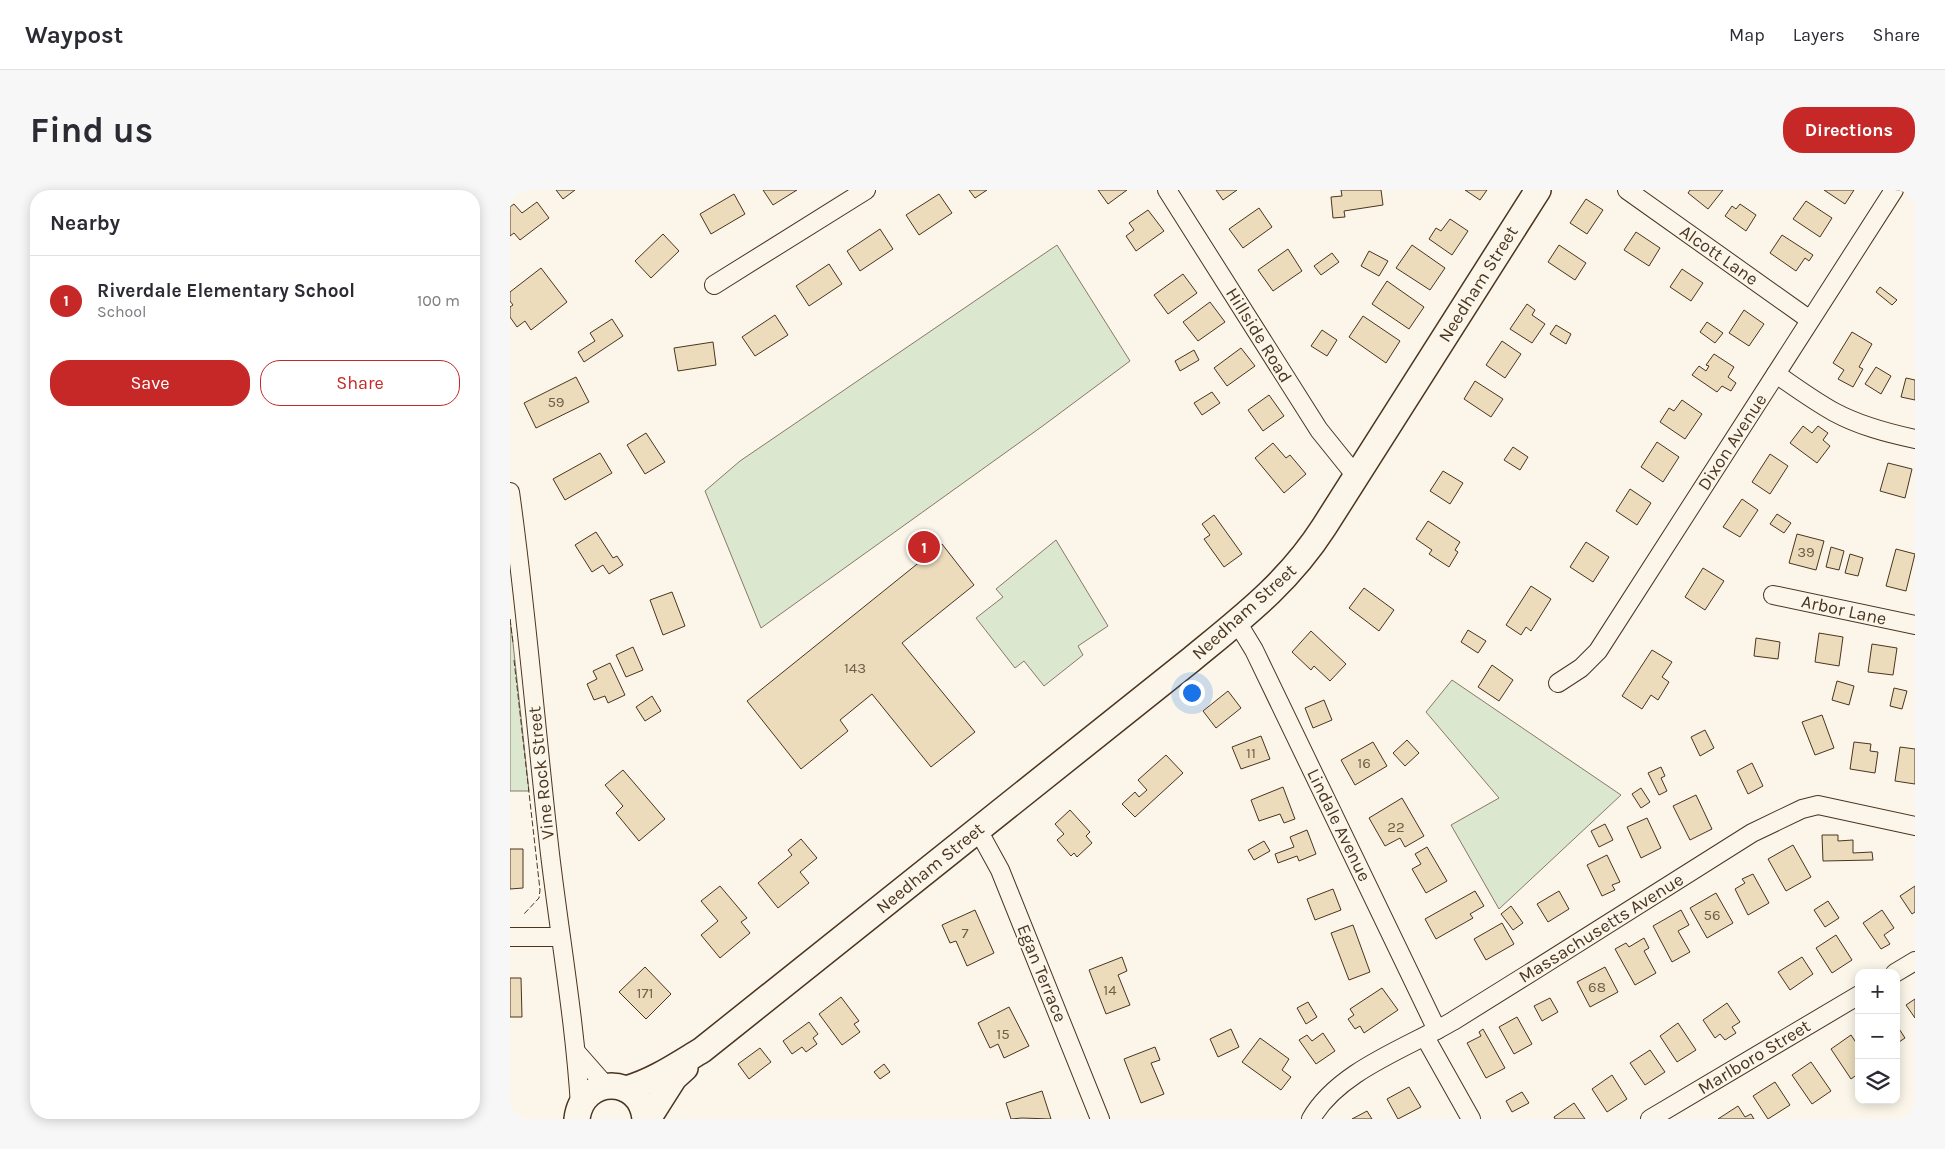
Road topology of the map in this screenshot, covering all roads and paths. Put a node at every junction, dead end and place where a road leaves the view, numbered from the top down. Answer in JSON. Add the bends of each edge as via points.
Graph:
{"nodes":[{"id":1,"x":866,"y":190,"type":"edge"},
{"id":2,"x":1167,"y":190,"type":"edge"},
{"id":3,"x":1538,"y":190,"type":"edge"},
{"id":4,"x":1627,"y":190,"type":"edge"},
{"id":5,"x":1894,"y":190,"type":"edge"},
{"id":6,"x":714,"y":285,"type":"dead end"},
{"id":7,"x":1810,"y":320,"type":"junction"},
{"id":8,"x":1776,"y":374,"type":"junction"},
{"id":9,"x":1915,"y":439,"type":"edge"},
{"id":10,"x":1356,"y":476,"type":"junction"},
{"id":11,"x":510,"y":492,"type":"edge"},
{"id":12,"x":1773,"y":594,"type":"dead end"},
{"id":13,"x":1237,"y":622,"type":"junction"},
{"id":14,"x":1915,"y":625,"type":"edge"},
{"id":15,"x":1558,"y":683,"type":"dead end"},
{"id":16,"x":1915,"y":826,"type":"edge"},
{"id":17,"x":978,"y":830,"type":"junction"},
{"id":18,"x":510,"y":937,"type":"edge"},
{"id":19,"x":560,"y":937,"type":"junction"},
{"id":20,"x":1915,"y":961,"type":"edge"},
{"id":21,"x":1900,"y":970,"type":"edge"},
{"id":22,"x":1855,"y":997,"type":"edge"},
{"id":23,"x":1431,"y":1033,"type":"junction"},
{"id":24,"x":702,"y":1050,"type":"junction"},
{"id":25,"x":577,"y":1053,"type":"junction"},
{"id":26,"x":616,"y":1087,"type":"junction"},
{"id":27,"x":579,"y":1113,"type":"edge"},
{"id":28,"x":647,"y":1119,"type":"edge"},
{"id":29,"x":1100,"y":1119,"type":"edge"},
{"id":30,"x":1311,"y":1119,"type":"edge"},
{"id":31,"x":1471,"y":1119,"type":"edge"},
{"id":32,"x":1650,"y":1119,"type":"edge"}],
"edges":[{"from":1,"to":6,"type":"street"},
{"from":2,"to":10,"type":"street","name":"Hillside Road","via":[[1319,430]]},
{"from":3,"to":10,"type":"main road","name":"Needham Street"},
{"from":4,"to":7,"type":"street","name":"Alcott Lane"},
{"from":5,"to":7,"type":"street","name":"Dixon Avenue"},
{"from":7,"to":8,"type":"street","name":"Dixon Avenue"},
{"from":8,"to":9,"type":"street","via":[[1834,412],[1886,433]]},
{"from":8,"to":15,"type":"street","name":"Dixon Avenue","via":[[1598,651],[1581,668]]},
{"from":10,"to":13,"type":"main road","name":"Needham Street","via":[[1304,557],[1286,578]]},
{"from":11,"to":19,"type":"street","name":"Vine Rock Street"},
{"from":12,"to":14,"type":"street","name":"Arbor Lane"},
{"from":13,"to":17,"type":"main road","name":"Needham Street"},
{"from":13,"to":23,"type":"street","name":"Lindale Avenue","via":[[1254,650]]},
{"from":16,"to":23,"type":"street","name":"Massachusetts Avenue","via":[[1818,805],[1802,809],[1752,833]]},
{"from":17,"to":24,"type":"main road","name":"Needham Street"},
{"from":17,"to":29,"type":"street","name":"Egan Terrace","via":[[1000,870]]},
{"from":18,"to":19,"type":"street"},
{"from":19,"to":25,"type":"street","name":"Vine Rock Street"},
{"from":20,"to":21,"type":"street"},
{"from":22,"to":32,"type":"street","name":"Marlboro Street"},
{"from":23,"to":30,"type":"street","name":"Massachusetts Avenue","via":[[1361,1070],[1338,1088]]},
{"from":23,"to":31,"type":"street","name":"Lindale Avenue"},
{"from":24,"to":26,"type":"main road","name":"Needham Street","via":[[644,1084]]},
{"from":24,"to":28,"type":"main road","name":"Needham Street","via":[[674,1078]]},
{"from":25,"to":26,"type":"street"},
{"from":25,"to":27,"type":"street","name":"Vine Rock Street"},
{"from":26,"to":27,"type":"main road","name":"Needham Street","via":[[595,1090],[586,1097]]},
{"from":26,"to":28,"type":"main road","via":[[634,1094],[641,1102]]}]}
